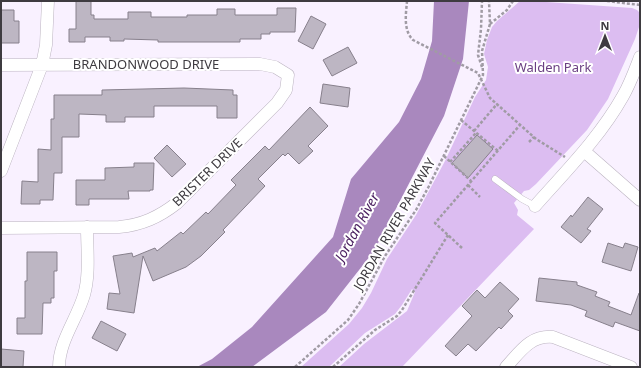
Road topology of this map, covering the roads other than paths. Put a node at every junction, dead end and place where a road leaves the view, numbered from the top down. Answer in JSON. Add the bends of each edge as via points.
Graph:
{"nodes":[{"id":1,"x":48,"y":1,"type":"edge"},
{"id":2,"x":640,"y":57,"type":"edge"},
{"id":3,"x":1,"y":65,"type":"edge"},
{"id":4,"x":42,"y":65,"type":"junction"},
{"id":5,"x":288,"y":75,"type":"joint"},
{"id":6,"x":584,"y":151,"type":"junction"},
{"id":7,"x":1,"y":171,"type":"edge"},
{"id":8,"x":495,"y":179,"type":"dead end"},
{"id":9,"x":640,"y":200,"type":"edge"},
{"id":10,"x":535,"y":206,"type":"joint"},
{"id":11,"x":87,"y":227,"type":"junction"},
{"id":12,"x":1,"y":228,"type":"edge"},
{"id":13,"x":59,"y":367,"type":"edge"},
{"id":14,"x":506,"y":367,"type":"edge"},
{"id":15,"x":631,"y":367,"type":"edge"}],
"edges":[{"from":1,"to":4,"type":"street","via":[[47,38]]},
{"from":2,"to":6,"type":"street","via":[[624,95]]},
{"from":3,"to":4,"type":"street","name":"BRANDONWOOD DRIVE"},
{"from":4,"to":5,"type":"street","name":"BRANDONWOOD DRIVE","via":[[260,64],[275,67]]},
{"from":4,"to":7,"type":"street"},
{"from":5,"to":11,"type":"street","name":"BRISTER DRIVE","via":[[286,90],[277,103],[170,209],[136,225]]},
{"from":6,"to":9,"type":"street"},
{"from":6,"to":10,"type":"street"},
{"from":8,"to":10,"type":"lane","via":[[522,200]]},
{"from":11,"to":12,"type":"street","name":"BRISTER DRIVE"},
{"from":11,"to":13,"type":"street","via":[[86,286],[62,347]]},
{"from":14,"to":15,"type":"street","via":[[531,342],[547,336]]}]}
